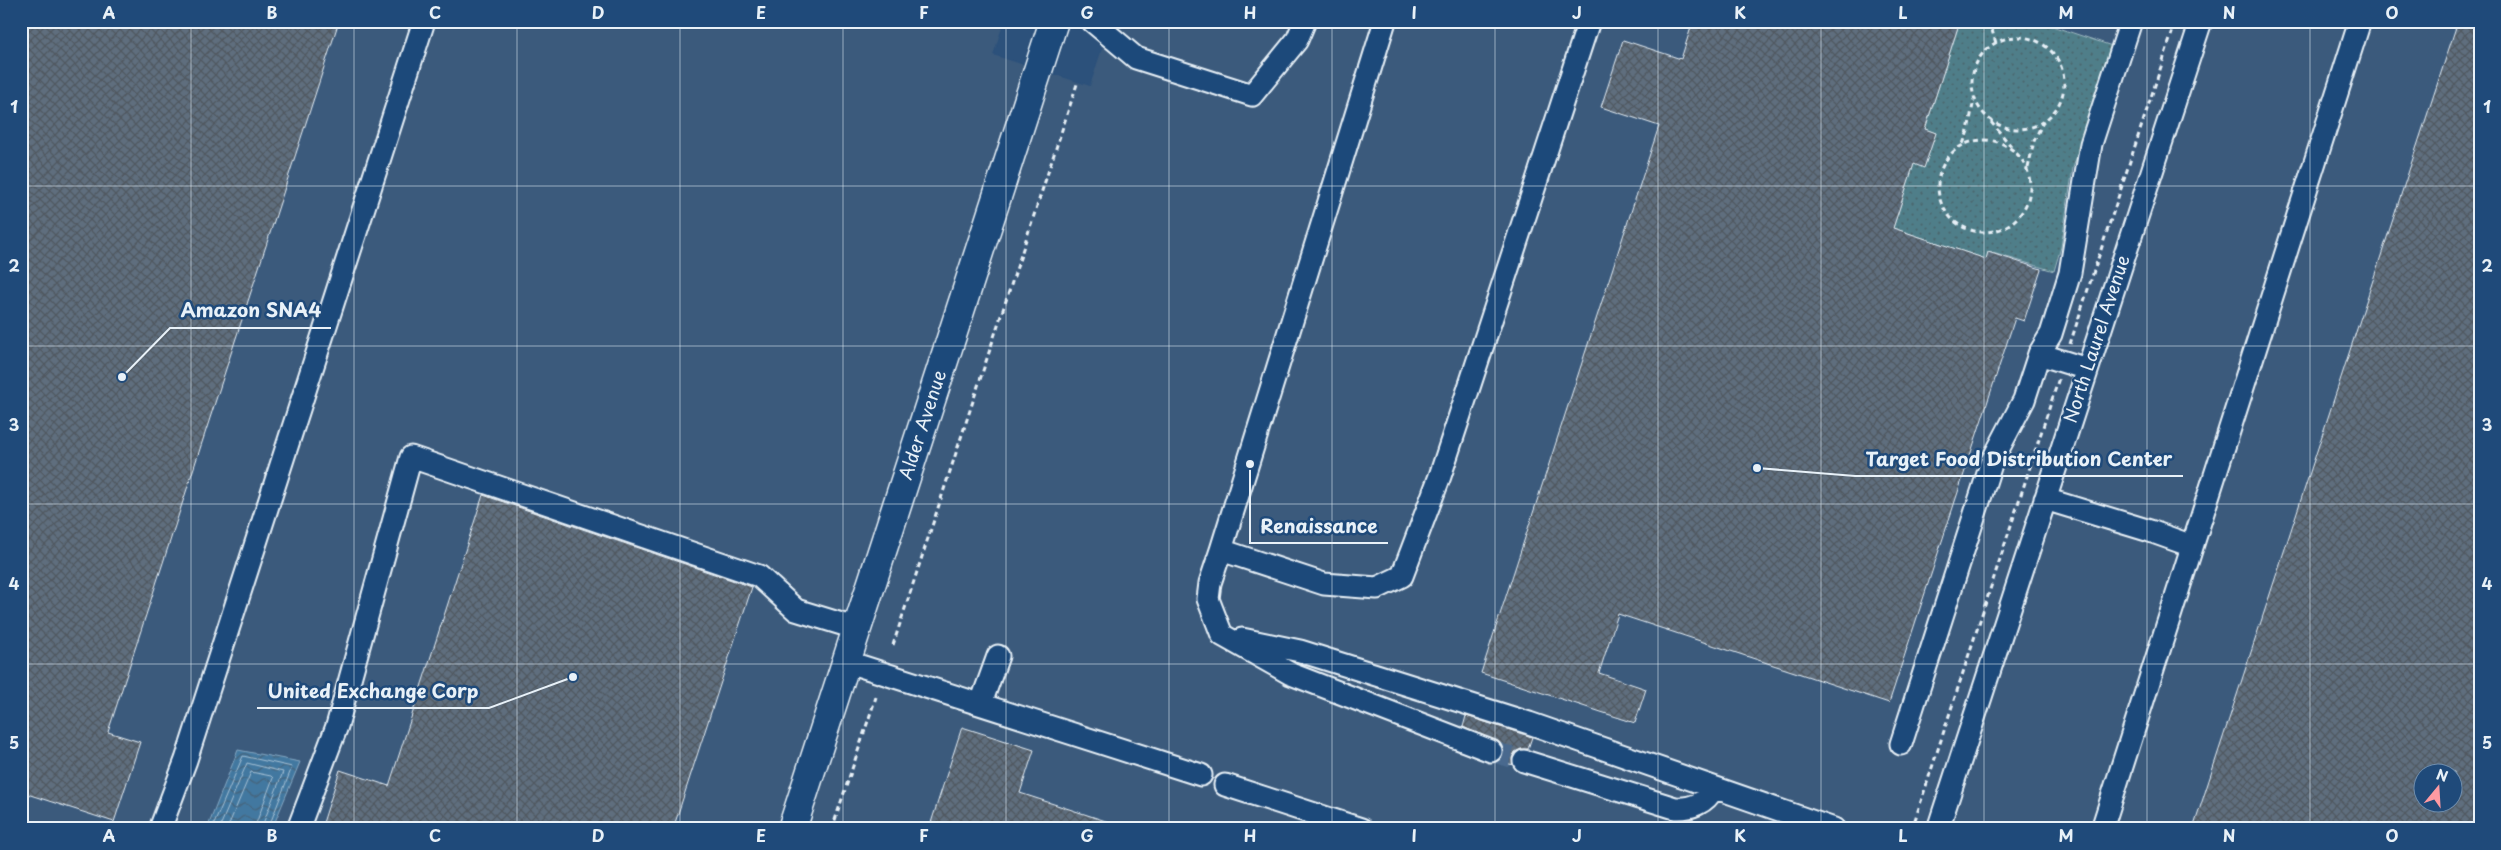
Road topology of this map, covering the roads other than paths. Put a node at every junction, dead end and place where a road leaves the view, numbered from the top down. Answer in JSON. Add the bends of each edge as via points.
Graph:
{"nodes":[{"id":1,"x":424,"y":21,"type":"edge"},
{"id":2,"x":1054,"y":21,"type":"edge"},
{"id":3,"x":1092,"y":21,"type":"edge"},
{"id":4,"x":1305,"y":21,"type":"edge"},
{"id":5,"x":1385,"y":21,"type":"edge"},
{"id":6,"x":1589,"y":21,"type":"edge"},
{"id":7,"x":2131,"y":21,"type":"edge"},
{"id":8,"x":2202,"y":21,"type":"edge"},
{"id":9,"x":2360,"y":21,"type":"edge"},
{"id":10,"x":2040,"y":354,"type":"junction"},
{"id":11,"x":2086,"y":369,"type":"junction"},
{"id":12,"x":2045,"y":499,"type":"junction"},
{"id":13,"x":2192,"y":546,"type":"junction"},
{"id":14,"x":1221,"y":550,"type":"junction"},
{"id":15,"x":858,"y":629,"type":"junction"},
{"id":16,"x":1222,"y":635,"type":"junction"},
{"id":17,"x":998,"y":656,"type":"dead end"},
{"id":18,"x":848,"y":662,"type":"junction"},
{"id":19,"x":981,"y":704,"type":"junction"},
{"id":20,"x":1900,"y":744,"type":"dead end"},
{"id":21,"x":1491,"y":751,"type":"tunnel mouth"},
{"id":22,"x":1524,"y":761,"type":"tunnel mouth"},
{"id":23,"x":1201,"y":775,"type":"dead end"},
{"id":24,"x":1225,"y":785,"type":"dead end"},
{"id":25,"x":1713,"y":788,"type":"junction"},
{"id":26,"x":160,"y":829,"type":"edge"},
{"id":27,"x":298,"y":829,"type":"edge"},
{"id":28,"x":792,"y":829,"type":"edge"},
{"id":29,"x":1361,"y":829,"type":"edge"},
{"id":30,"x":1834,"y":829,"type":"edge"},
{"id":31,"x":1938,"y":829,"type":"edge"},
{"id":32,"x":2102,"y":829,"type":"edge"}],
"edges":[{"from":1,"to":26,"type":"street","via":[[186,760]]},
{"from":2,"to":15,"type":"main road","name":"Alder Avenue"},
{"from":3,"to":4,"type":"street","via":[[1136,58],[1252,95],[1297,40]]},
{"from":5,"to":14,"type":"street"},
{"from":6,"to":14,"type":"street","via":[[1443,466],[1402,576],[1378,588],[1324,584]]},
{"from":7,"to":10,"type":"street","via":[[2091,144],[2070,273],[2051,334]]},
{"from":8,"to":11,"type":"street","name":"North Laurel Avenue"},
{"from":9,"to":13,"type":"street"},
{"from":10,"to":11,"type":"street"},
{"from":10,"to":20,"type":"street","via":[[2024,400],[1992,461]]},
{"from":11,"to":12,"type":"street","name":"North Laurel Avenue"},
{"from":12,"to":13,"type":"street"},
{"from":12,"to":31,"type":"street","name":"North Laurel Avenue"},
{"from":13,"to":32,"type":"street"},
{"from":14,"to":16,"type":"street","via":[[1208,599]]},
{"from":15,"to":18,"type":"main road","name":"Alder Avenue"},
{"from":15,"to":27,"type":"street","via":[[796,610],[759,576],[411,457],[337,726]]},
{"from":16,"to":21,"type":"street","via":[[1291,674]]},
{"from":16,"to":25,"type":"street","via":[[1300,651],[1529,723]]},
{"from":17,"to":19,"type":"street"},
{"from":18,"to":19,"type":"street"},
{"from":18,"to":28,"type":"main road","name":"Alder Avenue"},
{"from":19,"to":23,"type":"street"},
{"from":22,"to":25,"type":"street","via":[[1675,808],[1698,804],[1710,795]]},
{"from":24,"to":29,"type":"street"},
{"from":25,"to":30,"type":"street"}]}
